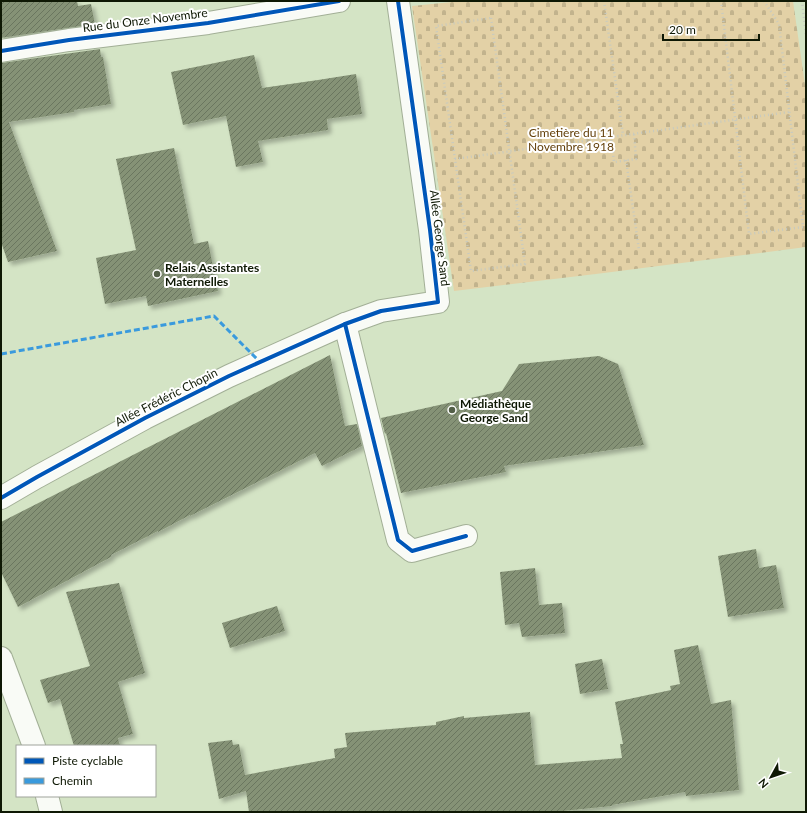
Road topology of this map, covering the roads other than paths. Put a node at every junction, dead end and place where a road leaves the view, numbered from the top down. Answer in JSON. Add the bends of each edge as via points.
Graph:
{"nodes":[{"id":1,"x":340,"y":1,"type":"edge"},
{"id":2,"x":398,"y":1,"type":"edge"},
{"id":3,"x":1,"y":51,"type":"edge"},
{"id":4,"x":345,"y":324,"type":"junction"},
{"id":5,"x":1,"y":498,"type":"edge"},
{"id":6,"x":466,"y":536,"type":"dead end"},
{"id":7,"x":1,"y":658,"type":"edge"},
{"id":8,"x":34,"y":745,"type":"edge"},
{"id":9,"x":47,"y":797,"type":"edge"},
{"id":10,"x":51,"y":812,"type":"edge"}],
"edges":[{"from":1,"to":3,"type":"street","name":"Rue du Onze Novembre","via":[[208,23]]},
{"from":2,"to":4,"type":"street","name":"Allée George Sand","via":[[438,302],[381,312]]},
{"from":4,"to":5,"type":"street","name":"Allée Frédéric Chopin","via":[[229,376],[145,418]]},
{"from":4,"to":6,"type":"street","via":[[398,540],[412,551]]},
{"from":7,"to":8,"type":"street"},
{"from":9,"to":10,"type":"street"}]}
